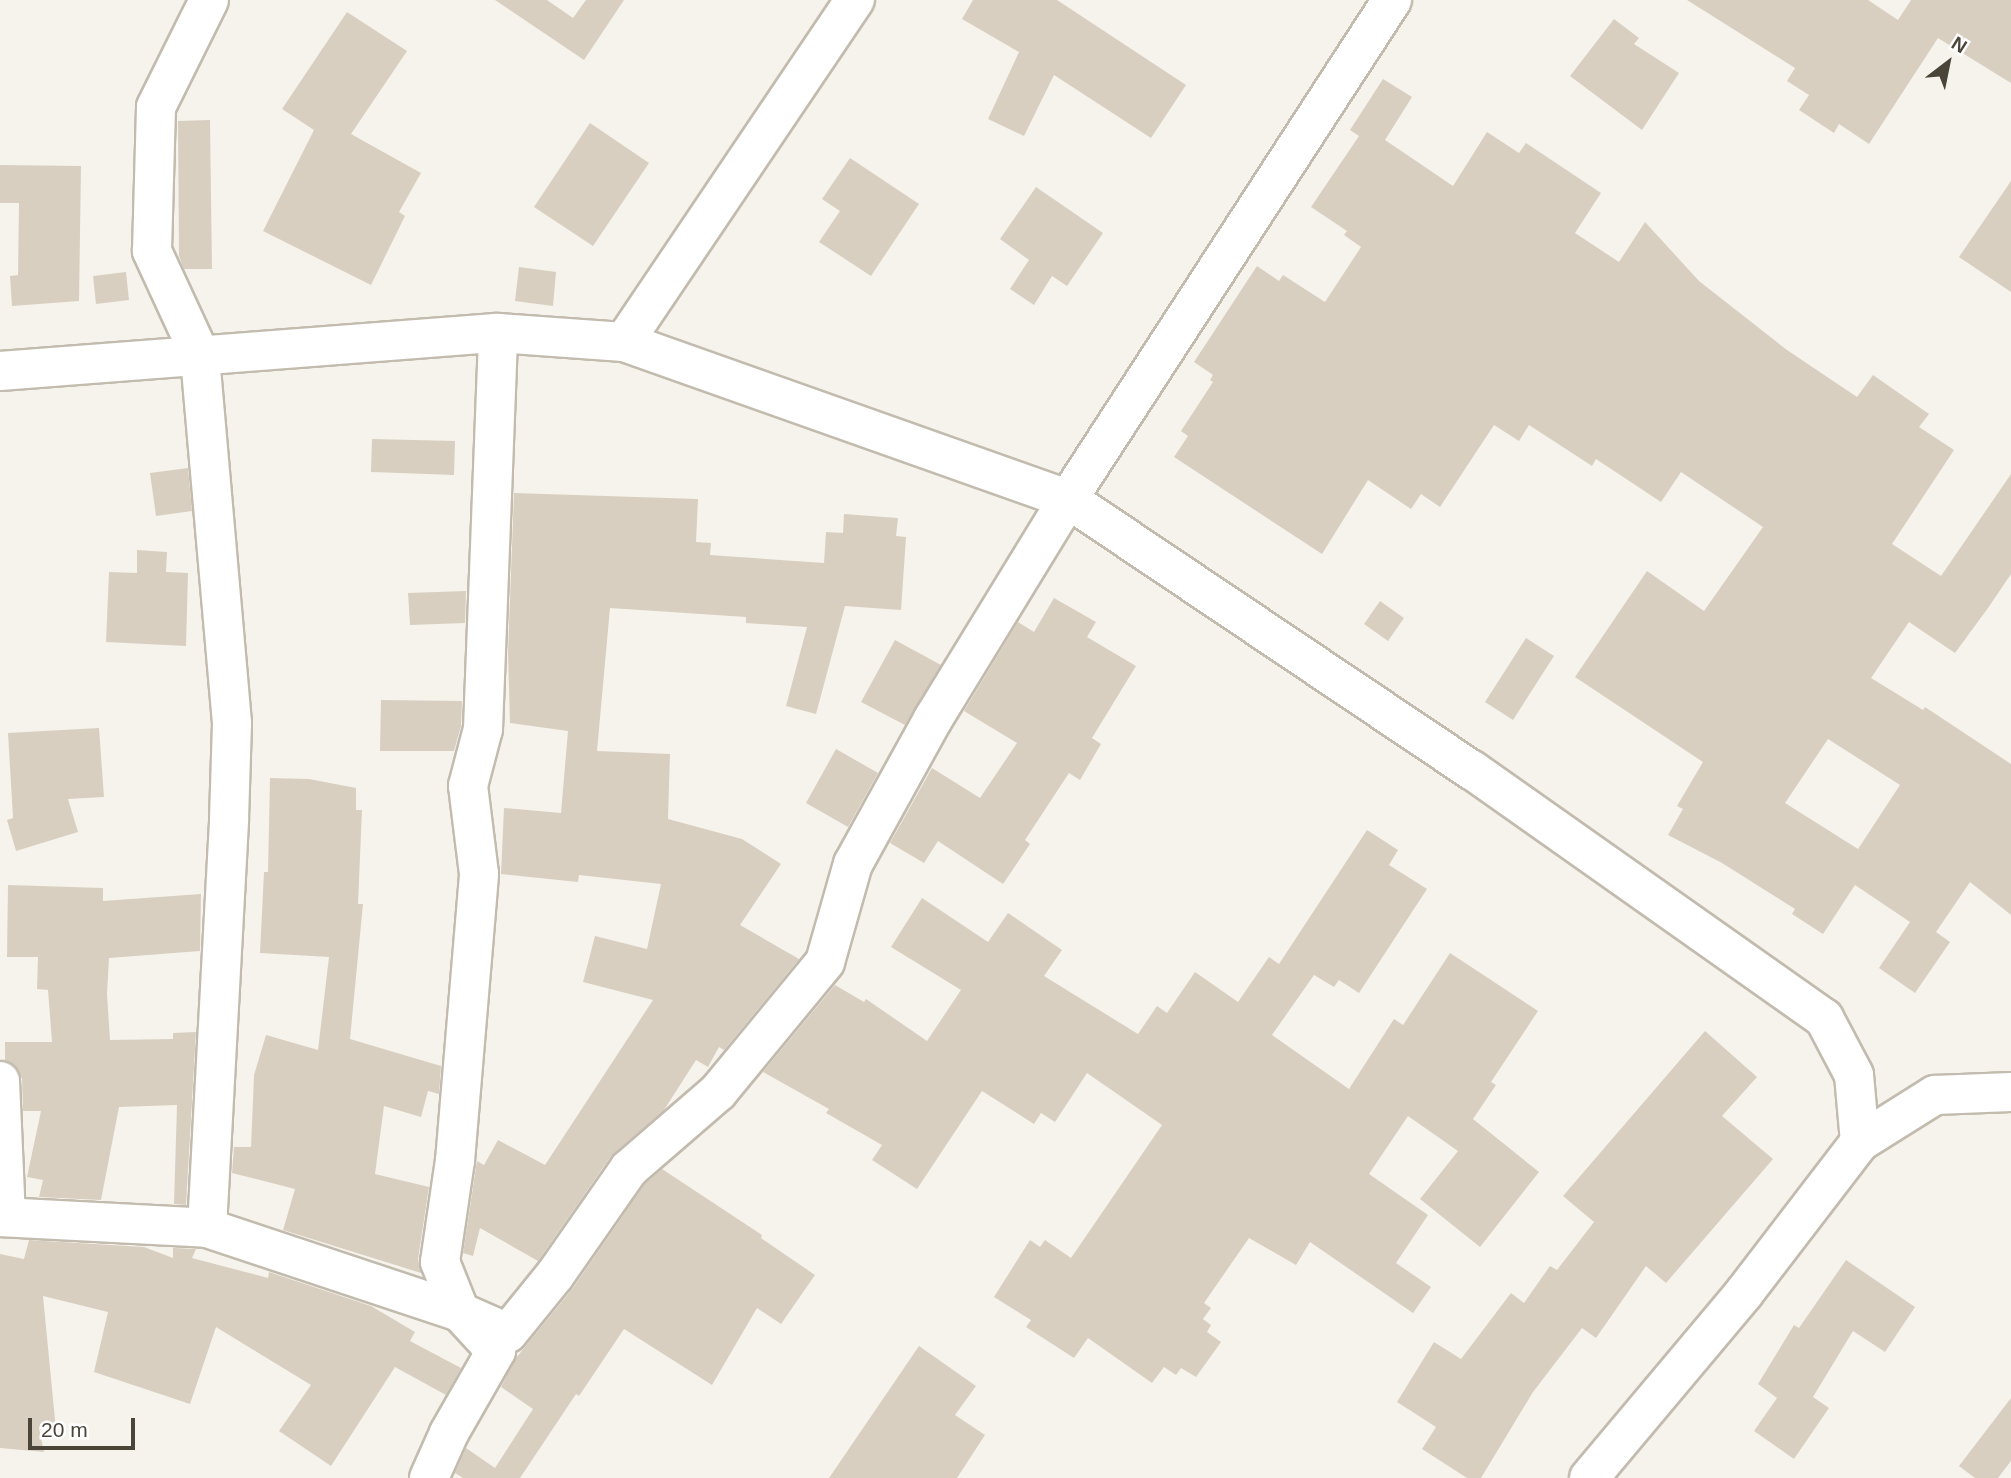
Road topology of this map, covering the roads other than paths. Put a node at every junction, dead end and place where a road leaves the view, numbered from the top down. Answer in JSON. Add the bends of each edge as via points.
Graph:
{"nodes":[{"id":1,"x":209,"y":0,"type":"edge"},
{"id":2,"x":855,"y":0,"type":"edge"},
{"id":3,"x":1392,"y":0,"type":"edge"},
{"id":4,"x":498,"y":332,"type":"junction"},
{"id":5,"x":624,"y":342,"type":"junction"},
{"id":6,"x":200,"y":355,"type":"junction"},
{"id":7,"x":0,"y":371,"type":"edge"},
{"id":8,"x":1068,"y":499,"type":"junction"},
{"id":9,"x":0,"y":1081,"type":"edge"},
{"id":10,"x":2011,"y":1092,"type":"edge"},
{"id":11,"x":1860,"y":1142,"type":"junction"},
{"id":12,"x":3,"y":1217,"type":"edge"},
{"id":13,"x":207,"y":1228,"type":"junction"},
{"id":14,"x":460,"y":1312,"type":"junction"},
{"id":15,"x":429,"y":1478,"type":"edge"},
{"id":16,"x":1589,"y":1478,"type":"edge"}],
"edges":[{"from":1,"to":6,"type":"street","via":[[156,107],[152,251]]},
{"from":2,"to":5,"type":"street"},
{"from":3,"to":8,"type":"street"},
{"from":4,"to":5,"type":"street"},
{"from":4,"to":6,"type":"street"},
{"from":4,"to":14,"type":"street","via":[[483,729],[468,786],[479,874],[455,1161],[440,1262]]},
{"from":5,"to":8,"type":"street"},
{"from":6,"to":7,"type":"street"},
{"from":6,"to":13,"type":"street","via":[[232,723]]},
{"from":8,"to":11,"type":"street","via":[[1472,770],[1824,1018],[1854,1075]]},
{"from":8,"to":14,"type":"street","via":[[933,719],[853,864],[825,962],[718,1092],[629,1169],[508,1333]]},
{"from":9,"to":12,"type":"street"},
{"from":10,"to":11,"type":"street","via":[[1935,1095]]},
{"from":11,"to":16,"type":"street","via":[[1744,1293]]},
{"from":12,"to":13,"type":"street"},
{"from":13,"to":14,"type":"street"},
{"from":14,"to":15,"type":"street","via":[[496,1351]]}]}
